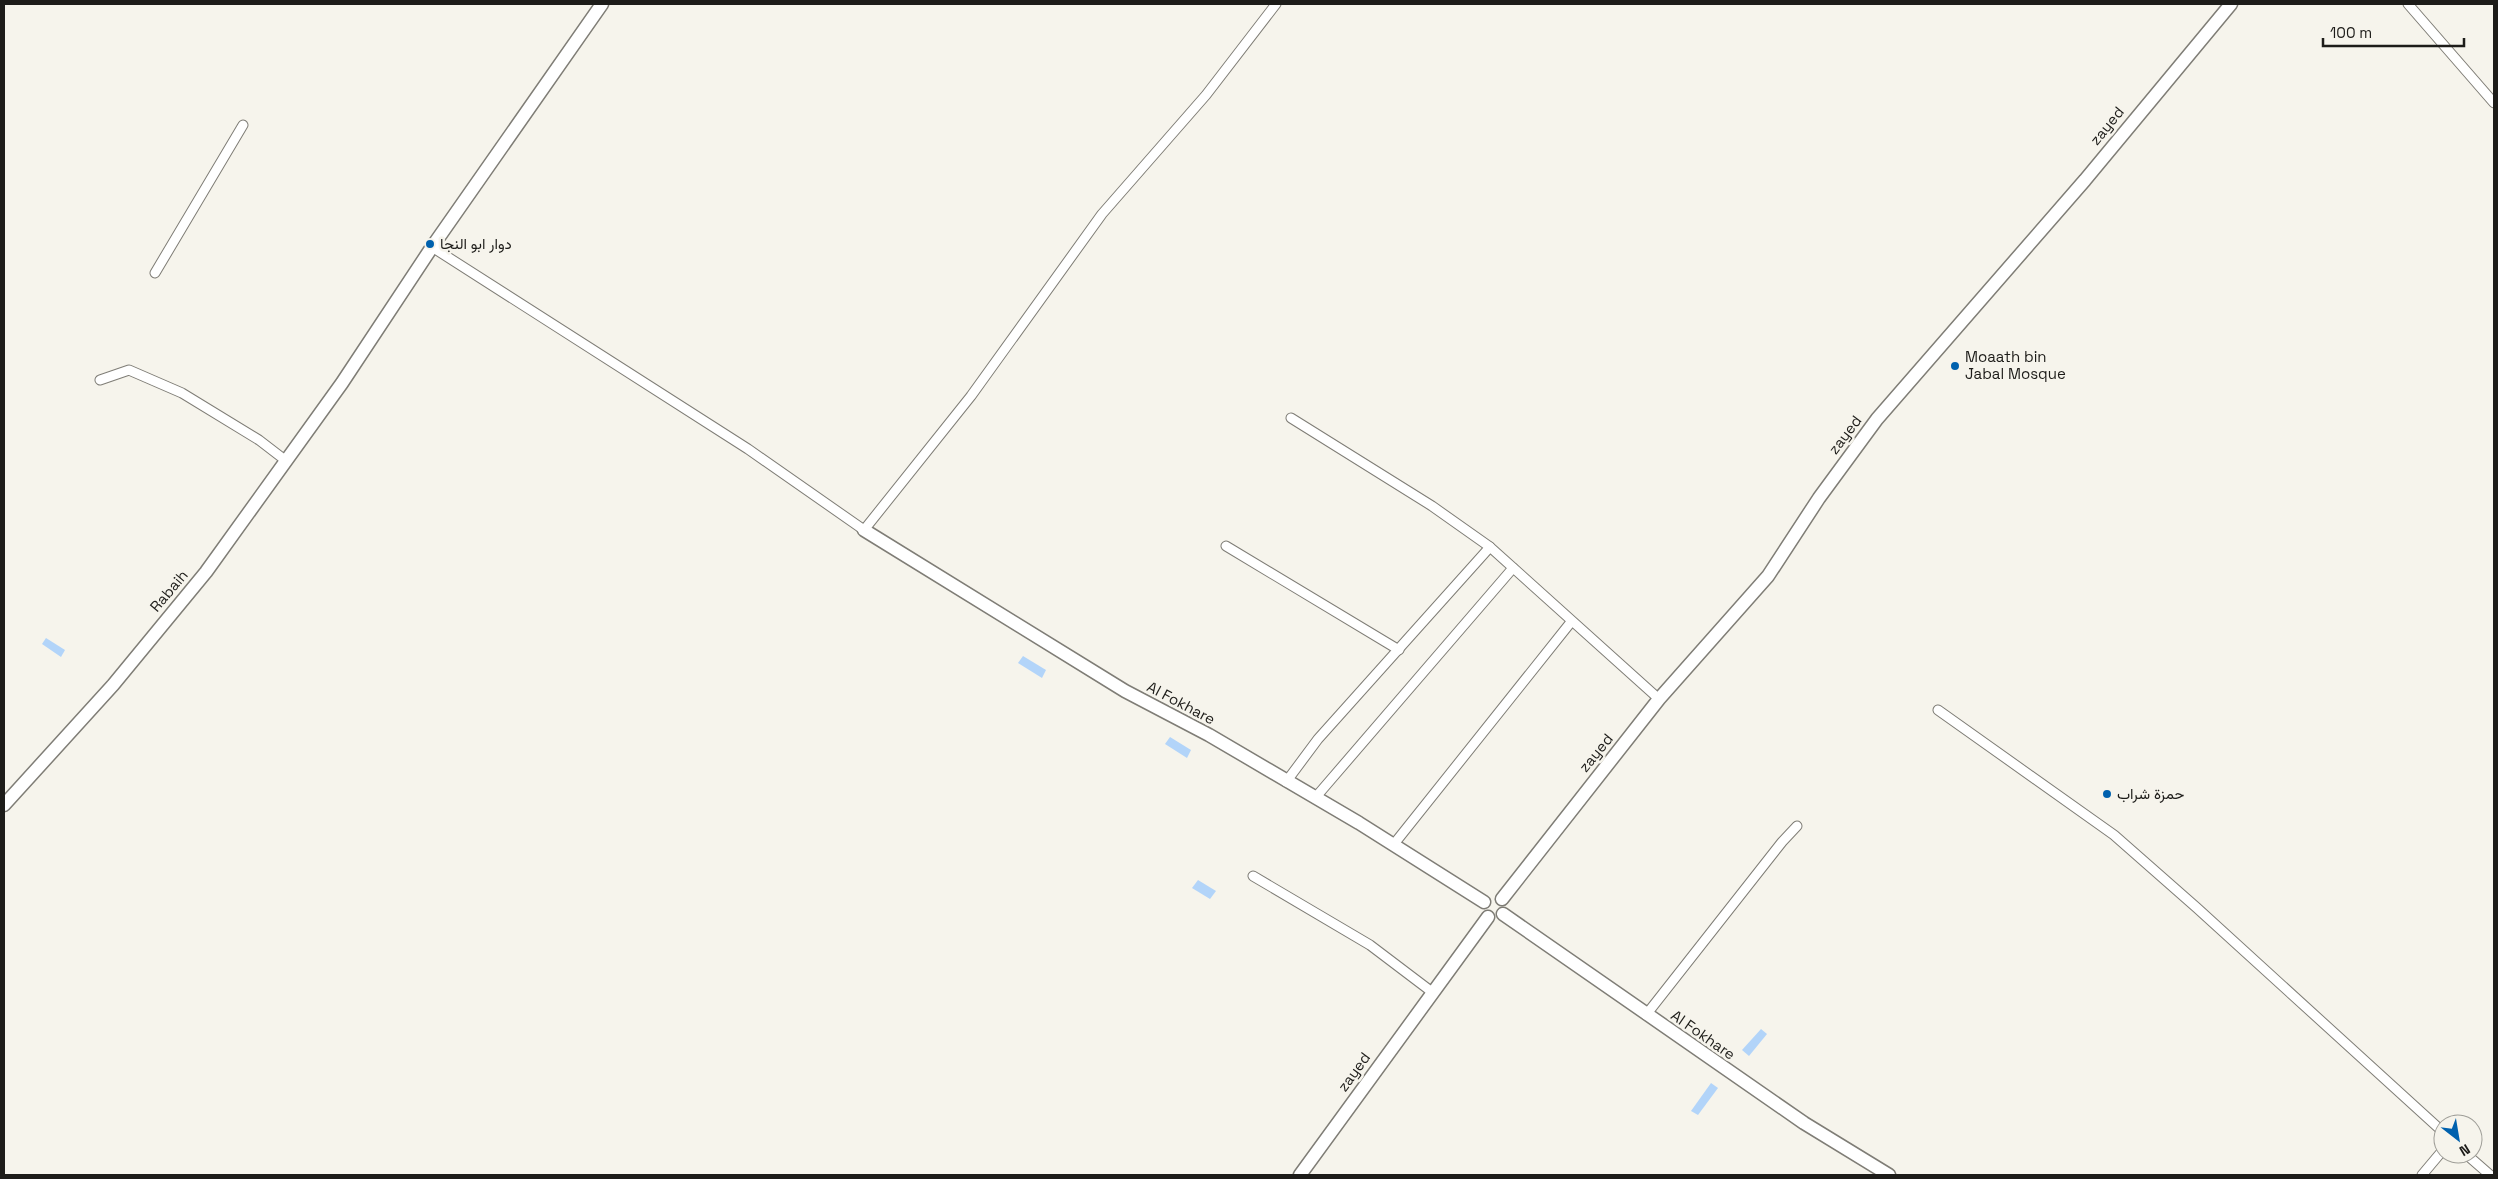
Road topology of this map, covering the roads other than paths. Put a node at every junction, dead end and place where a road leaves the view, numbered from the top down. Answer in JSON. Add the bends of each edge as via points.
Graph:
{"nodes":[{"id":1,"x":602,"y":4,"type":"edge"},
{"id":2,"x":1276,"y":4,"type":"edge"},
{"id":3,"x":2231,"y":4,"type":"edge"},
{"id":4,"x":2408,"y":4,"type":"edge"},
{"id":5,"x":2494,"y":103,"type":"edge"},
{"id":6,"x":243,"y":125,"type":"dead end"},
{"id":7,"x":432,"y":247,"type":"junction"},
{"id":8,"x":155,"y":273,"type":"dead end"},
{"id":9,"x":100,"y":380,"type":"dead end"},
{"id":10,"x":1291,"y":418,"type":"dead end"},
{"id":11,"x":285,"y":460,"type":"junction"},
{"id":12,"x":864,"y":530,"type":"junction"},
{"id":13,"x":1226,"y":546,"type":"dead end"},
{"id":14,"x":1490,"y":548,"type":"junction"},
{"id":15,"x":1513,"y":568,"type":"junction"},
{"id":16,"x":1571,"y":622,"type":"junction"},
{"id":17,"x":1399,"y":650,"type":"junction"},
{"id":18,"x":1659,"y":700,"type":"junction"},
{"id":19,"x":1938,"y":710,"type":"dead end"},
{"id":20,"x":1286,"y":782,"type":"junction"},
{"id":21,"x":1315,"y":798,"type":"junction"},
{"id":22,"x":4,"y":805,"type":"edge"},
{"id":23,"x":1797,"y":826,"type":"dead end"},
{"id":24,"x":1394,"y":844,"type":"junction"},
{"id":25,"x":1253,"y":876,"type":"dead end"},
{"id":26,"x":1502,"y":898,"type":"junction"},
{"id":27,"x":1484,"y":902,"type":"junction"},
{"id":28,"x":1503,"y":914,"type":"junction"},
{"id":29,"x":1488,"y":917,"type":"junction"},
{"id":30,"x":1432,"y":992,"type":"junction"},
{"id":31,"x":1646,"y":1015,"type":"junction"},
{"id":32,"x":2433,"y":1123,"type":"edge"},
{"id":33,"x":2433,"y":1162,"type":"edge"},
{"id":34,"x":2476,"y":1164,"type":"edge"},
{"id":35,"x":2486,"y":1174,"type":"edge"},
{"id":36,"x":1300,"y":1175,"type":"edge"},
{"id":37,"x":1889,"y":1175,"type":"edge"},
{"id":38,"x":2422,"y":1175,"type":"edge"}],
"edges":[{"from":1,"to":7,"type":"street","name":"Rabaih"},
{"from":2,"to":12,"type":"street","via":[[1206,95],[1102,214],[971,396]]},
{"from":3,"to":18,"type":"street","name":"zayed","via":[[2085,180],[1877,419],[1819,498],[1768,576]]},
{"from":4,"to":5,"type":"street"},
{"from":6,"to":8,"type":"street"},
{"from":7,"to":11,"type":"street","name":"Rabaih","via":[[342,384]]},
{"from":7,"to":12,"type":"street","via":[[748,449]]},
{"from":9,"to":11,"type":"street","via":[[129,370],[174,390],[259,440]]},
{"from":10,"to":14,"type":"street","via":[[1432,506]]},
{"from":11,"to":22,"type":"street","name":"Rabaih","via":[[200,579],[113,685]]},
{"from":12,"to":20,"type":"street","name":"Al Fokhare","via":[[1124,690]]},
{"from":13,"to":17,"type":"street"},
{"from":14,"to":15,"type":"street"},
{"from":14,"to":17,"type":"street"},
{"from":15,"to":16,"type":"street"},
{"from":15,"to":21,"type":"street"},
{"from":16,"to":18,"type":"street"},
{"from":16,"to":24,"type":"street"},
{"from":17,"to":20,"type":"street","via":[[1318,739]]},
{"from":18,"to":26,"type":"street","name":"zayed"},
{"from":19,"to":32,"type":"street","via":[[2114,835]]},
{"from":20,"to":21,"type":"street","name":"Al Fokhare"},
{"from":21,"to":24,"type":"street","name":"Al Fokhare"},
{"from":23,"to":31,"type":"street"},
{"from":24,"to":27,"type":"street","name":"Al Fokhare"},
{"from":25,"to":30,"type":"street","via":[[1370,945]]},
{"from":26,"to":27,"type":"street","via":[[1491,896]]},
{"from":26,"to":28,"type":"street","via":[[1506,906]]},
{"from":27,"to":29,"type":"street"},
{"from":28,"to":29,"type":"street"},
{"from":28,"to":31,"type":"street","name":"Al Fokhare"},
{"from":29,"to":30,"type":"street","name":"zayed"},
{"from":30,"to":36,"type":"street","name":"zayed"},
{"from":31,"to":37,"type":"street","name":"Al Fokhare","via":[[1804,1123]]},
{"from":33,"to":38,"type":"street"},
{"from":34,"to":35,"type":"street"}]}
